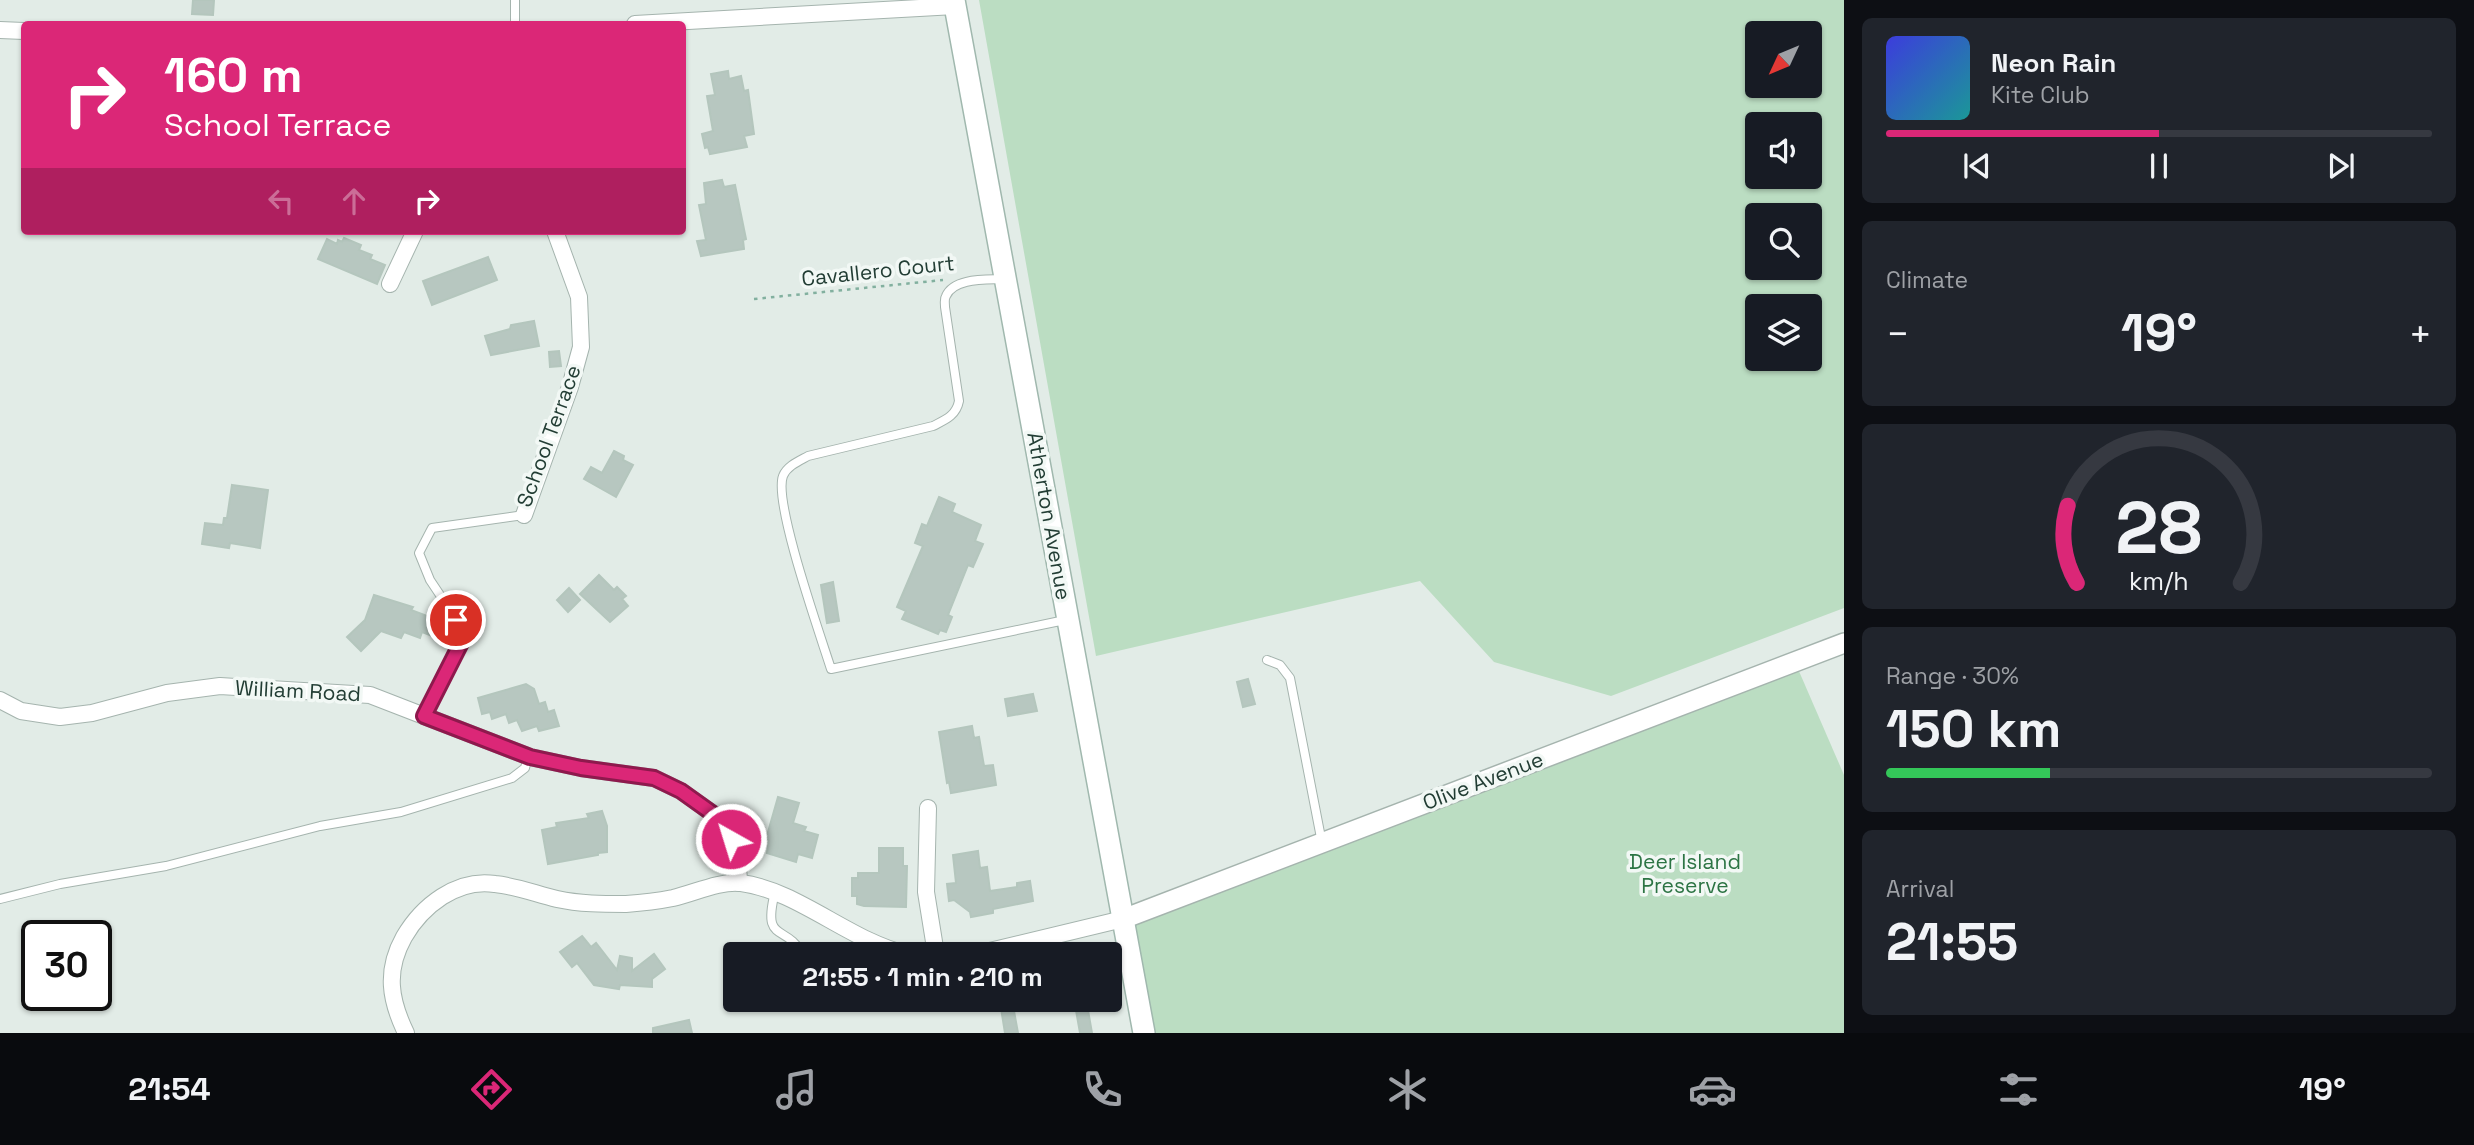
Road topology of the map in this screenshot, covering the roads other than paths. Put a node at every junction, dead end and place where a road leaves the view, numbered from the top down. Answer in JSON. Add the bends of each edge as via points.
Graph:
{"nodes":[{"id":1,"x":515,"y":0,"type":"edge"},
{"id":2,"x":954,"y":3,"type":"edge"},
{"id":3,"x":515,"y":21,"type":"edge"},
{"id":4,"x":686,"y":21,"type":"edge"},
{"id":5,"x":0,"y":30,"type":"edge"},
{"id":6,"x":21,"y":31,"type":"edge"},
{"id":7,"x":413,"y":235,"type":"edge"},
{"id":8,"x":556,"y":235,"type":"edge"},
{"id":9,"x":1006,"y":279,"type":"junction"},
{"id":10,"x":390,"y":284,"type":"dead end"},
{"id":11,"x":524,"y":515,"type":"joint"},
{"id":12,"x":1068,"y":620,"type":"junction"},
{"id":13,"x":1844,"y":643,"type":"edge"},
{"id":14,"x":1267,"y":660,"type":"dead end"},
{"id":15,"x":0,"y":700,"type":"edge"},
{"id":16,"x":424,"y":716,"type":"junction"},
{"id":17,"x":528,"y":756,"type":"junction"},
{"id":18,"x":928,"y":808,"type":"dead end"},
{"id":19,"x":1322,"y":843,"type":"junction"},
{"id":20,"x":739,"y":883,"type":"junction"},
{"id":21,"x":775,"y":892,"type":"junction"},
{"id":22,"x":0,"y":899,"type":"edge"},
{"id":23,"x":1123,"y":919,"type":"junction"},
{"id":24,"x":792,"y":942,"type":"edge"},
{"id":25,"x":878,"y":942,"type":"edge"},
{"id":26,"x":934,"y":942,"type":"edge"},
{"id":27,"x":1027,"y":942,"type":"edge"},
{"id":28,"x":405,"y":1033,"type":"edge"},
{"id":29,"x":1144,"y":1033,"type":"edge"}],
"edges":[{"from":1,"to":3,"type":"lane"},
{"from":2,"to":4,"type":"street"},
{"from":2,"to":9,"type":"main road","name":"Atherton Avenue"},
{"from":5,"to":6,"type":"street"},
{"from":7,"to":10,"type":"street"},
{"from":8,"to":11,"type":"street","name":"School Terrace","via":[[579,297],[581,347]]},
{"from":9,"to":12,"type":"main road","name":"Atherton Avenue"},
{"from":9,"to":12,"type":"lane","via":[[968,281],[946,296],[957,410],[933,426],[808,456],[784,474],[782,497],[831,669]]},
{"from":11,"to":16,"type":"lane","name":"School Terrace","via":[[432,528],[419,553],[456,620],[462,641]]},
{"from":12,"to":23,"type":"main road","name":"Atherton Avenue"},
{"from":13,"to":19,"type":"street","name":"Olive Avenue"},
{"from":14,"to":19,"type":"lane","via":[[1280,665],[1290,678]]},
{"from":15,"to":16,"type":"street","name":"William Road","via":[[21,710],[60,717],[220,686],[370,695]]},
{"from":16,"to":17,"type":"street","name":"William Road"},
{"from":17,"to":20,"type":"street","name":"William Road","via":[[654,778],[681,791],[716,816],[731,839]]},
{"from":17,"to":22,"type":"lane","via":[[525,768],[512,778],[401,812]]},
{"from":18,"to":26,"type":"street","via":[[926,892]]},
{"from":19,"to":23,"type":"street","name":"Olive Avenue"},
{"from":20,"to":21,"type":"street"},
{"from":20,"to":28,"type":"street","via":[[630,904],[591,904],[493,883],[461,886],[432,903],[411,925],[397,950],[391,978],[394,1009]]},
{"from":21,"to":24,"type":"lane","via":[[772,924]]},
{"from":21,"to":25,"type":"street"},
{"from":23,"to":27,"type":"street"},
{"from":23,"to":29,"type":"main road","name":"Atherton Avenue"}]}
